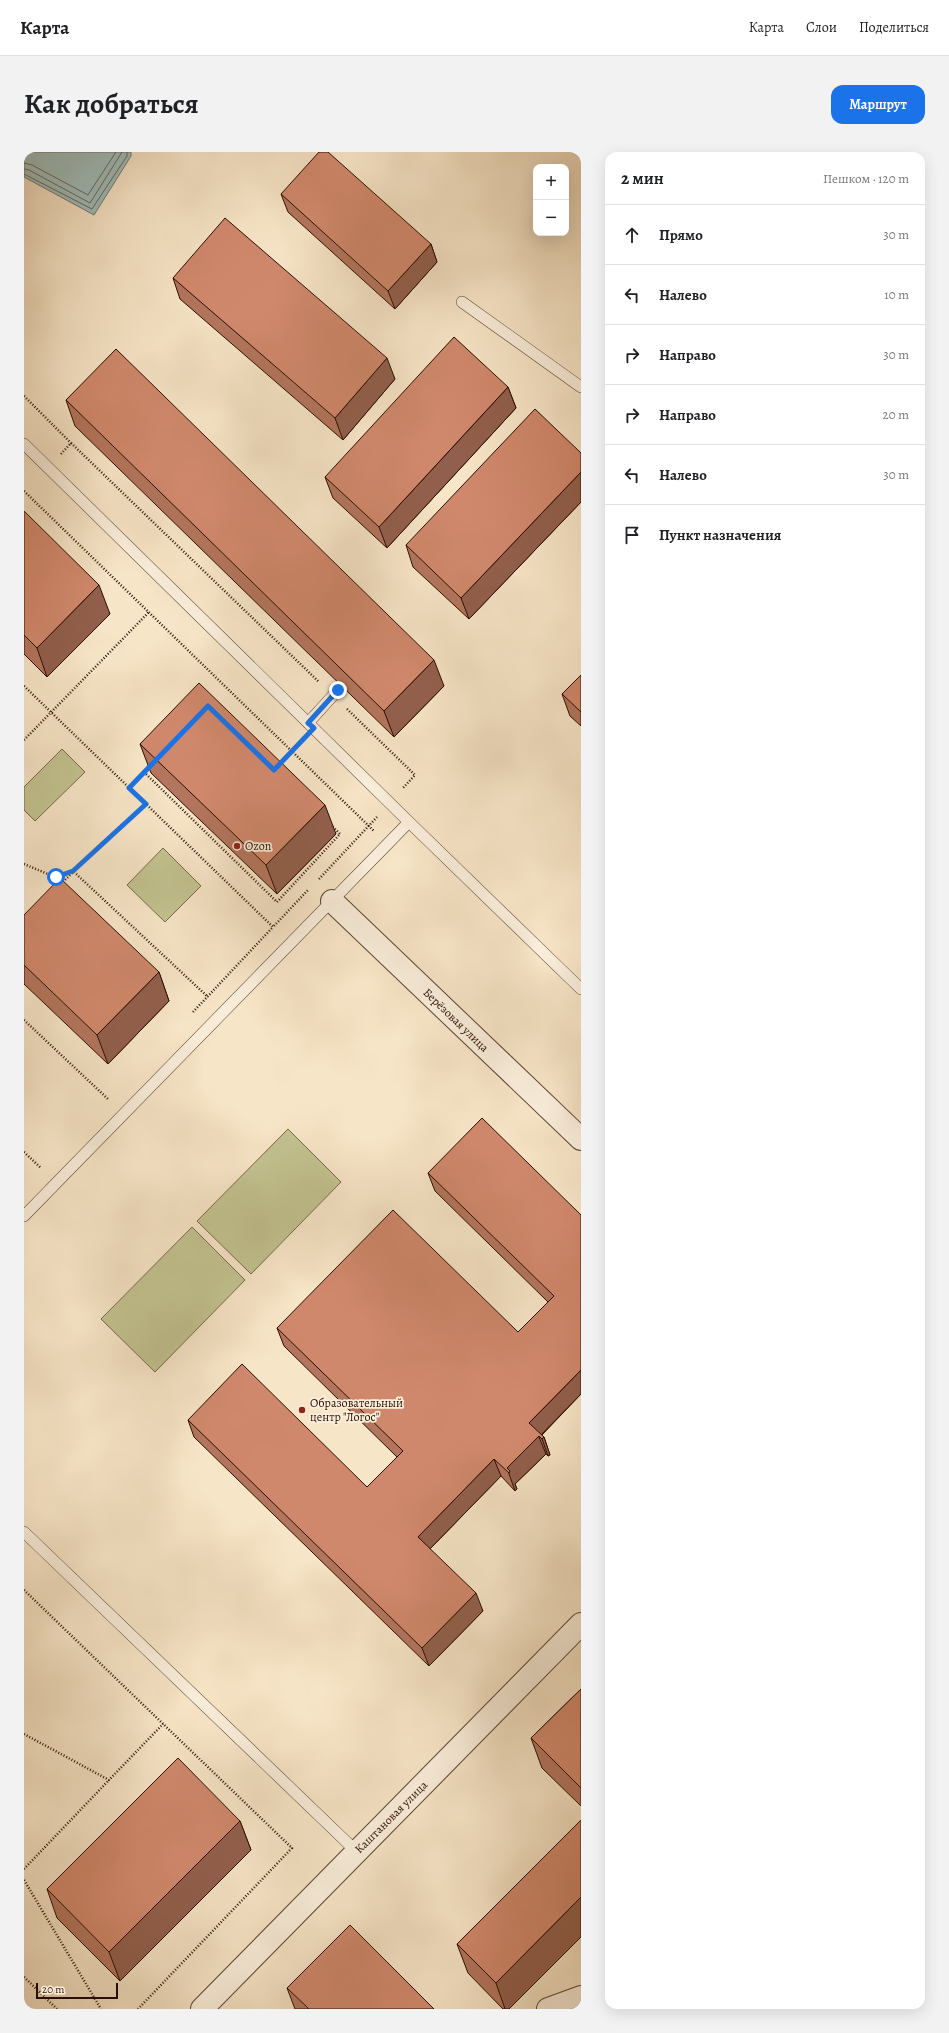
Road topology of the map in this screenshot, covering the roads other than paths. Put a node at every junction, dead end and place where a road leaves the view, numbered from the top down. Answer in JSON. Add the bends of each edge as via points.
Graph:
{"nodes":[{"id":1,"x":462,"y":302,"type":"dead end"},
{"id":2,"x":581,"y":387,"type":"edge"},
{"id":3,"x":24,"y":444,"type":"edge"},
{"id":4,"x":336,"y":693,"type":"road end"},
{"id":5,"x":311,"y":725,"type":"junction"},
{"id":6,"x":409,"y":822,"type":"junction"},
{"id":7,"x":332,"y":901,"type":"junction"},
{"id":8,"x":581,"y":989,"type":"edge"},
{"id":9,"x":581,"y":1139,"type":"edge"},
{"id":10,"x":24,"y":1216,"type":"edge"},
{"id":11,"x":24,"y":1532,"type":"edge"},
{"id":12,"x":581,"y":1624,"type":"edge"},
{"id":13,"x":357,"y":1852,"type":"junction"},
{"id":14,"x":581,"y":1997,"type":"edge"},
{"id":15,"x":202,"y":2009,"type":"edge"},
{"id":16,"x":548,"y":2009,"type":"edge"}],
"edges":[{"from":1,"to":2,"type":"lane"},
{"from":3,"to":5,"type":"lane"},
{"from":4,"to":5,"type":"lane"},
{"from":5,"to":6,"type":"lane"},
{"from":6,"to":7,"type":"lane"},
{"from":6,"to":8,"type":"lane"},
{"from":7,"to":9,"type":"street","name":"Берёзовая улица"},
{"from":7,"to":10,"type":"lane"},
{"from":11,"to":13,"type":"lane"},
{"from":12,"to":13,"type":"street","name":"Каштановая улица"},
{"from":13,"to":15,"type":"street","name":"Каштановая улица"},
{"from":14,"to":16,"type":"street"}]}
